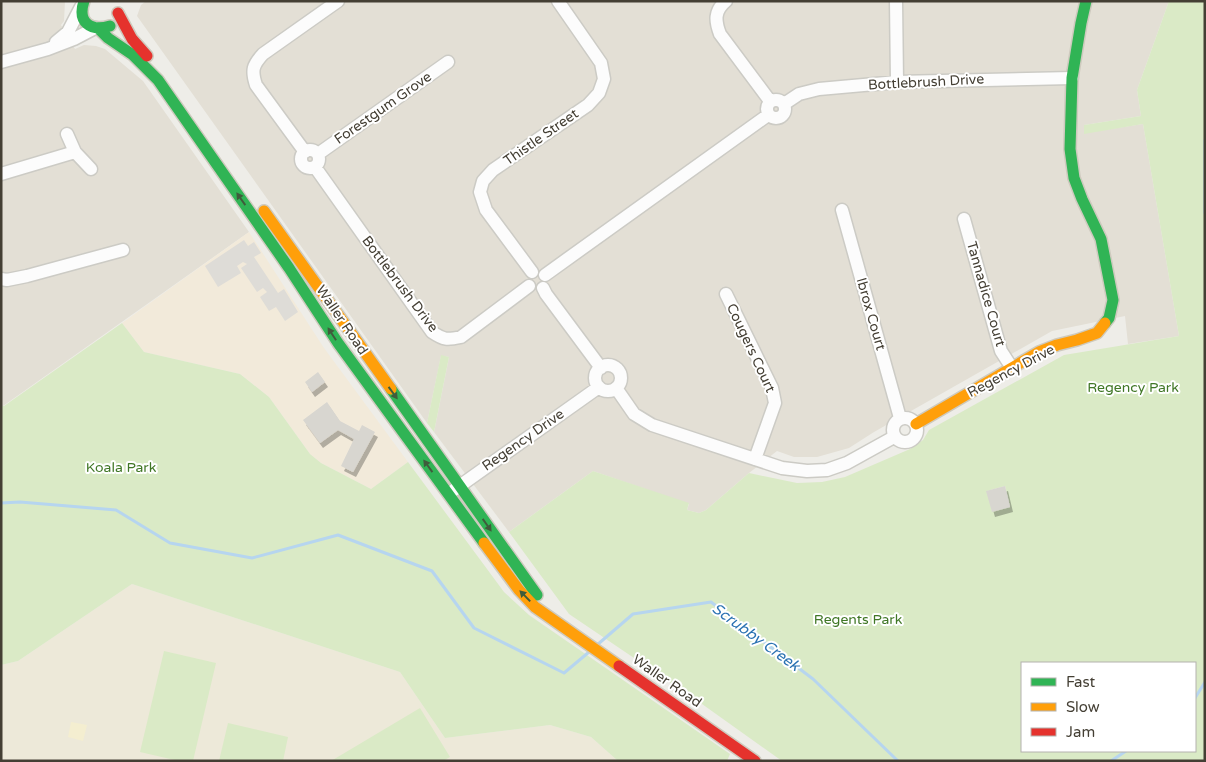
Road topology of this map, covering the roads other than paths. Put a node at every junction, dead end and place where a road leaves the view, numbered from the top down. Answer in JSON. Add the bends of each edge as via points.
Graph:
{"nodes":[{"id":1,"x":338,"y":1,"type":"edge"},
{"id":2,"x":558,"y":1,"type":"edge"},
{"id":3,"x":726,"y":1,"type":"edge"},
{"id":4,"x":896,"y":1,"type":"edge"},
{"id":5,"x":1086,"y":1,"type":"edge"},
{"id":6,"x":82,"y":4,"type":"edge"},
{"id":7,"x":120,"y":6,"type":"edge"},
{"id":8,"x":97,"y":29,"type":"junction"},
{"id":9,"x":48,"y":49,"type":"junction"},
{"id":10,"x":1,"y":62,"type":"edge"},
{"id":11,"x":448,"y":62,"type":"dead end"},
{"id":12,"x":1072,"y":78,"type":"junction"},
{"id":13,"x":897,"y":82,"type":"junction"},
{"id":14,"x":770,"y":102,"type":"junction"},
{"id":15,"x":784,"y":104,"type":"junction"},
{"id":16,"x":768,"y":115,"type":"junction"},
{"id":17,"x":67,"y":134,"type":"dead end"},
{"id":18,"x":75,"y":152,"type":"junction"},
{"id":19,"x":304,"y":152,"type":"junction"},
{"id":20,"x":223,"y":154,"type":"dead end"},
{"id":21,"x":318,"y":154,"type":"junction"},
{"id":22,"x":315,"y":167,"type":"junction"},
{"id":23,"x":91,"y":169,"type":"dead end"},
{"id":24,"x":1,"y":174,"type":"edge"},
{"id":25,"x":256,"y":199,"type":"dead end"},
{"id":26,"x":842,"y":210,"type":"dead end"},
{"id":27,"x":964,"y":218,"type":"dead end"},
{"id":28,"x":123,"y":250,"type":"dead end"},
{"id":29,"x":299,"y":260,"type":"junction"},
{"id":30,"x":289,"y":268,"type":"junction"},
{"id":31,"x":540,"y":278,"type":"junction"},
{"id":32,"x":1,"y":279,"type":"edge"},
{"id":33,"x":726,"y":294,"type":"dead end"},
{"id":34,"x":601,"y":368,"type":"junction"},
{"id":35,"x":1012,"y":368,"type":"junction"},
{"id":36,"x":380,"y":374,"type":"junction"},
{"id":37,"x":368,"y":384,"type":"junction"},
{"id":38,"x":599,"y":387,"type":"junction"},
{"id":39,"x":616,"y":388,"type":"junction"},
{"id":40,"x":900,"y":418,"type":"junction"},
{"id":41,"x":916,"y":424,"type":"junction"},
{"id":42,"x":894,"y":437,"type":"junction"},
{"id":43,"x":755,"y":459,"type":"junction"},
{"id":44,"x":459,"y":486,"type":"junction"},
{"id":45,"x":448,"y":494,"type":"junction"},
{"id":46,"x":563,"y":626,"type":"junction"},
{"id":47,"x":749,"y":759,"type":"edge"}],
"edges":[{"from":1,"to":19,"type":"street","via":[[263,54],[254,67],[256,85]]},
{"from":2,"to":31,"type":"street","name":"Thistle Street","via":[[601,63],[604,79],[599,93],[493,170],[483,181],[480,192],[486,210]]},
{"from":3,"to":14,"type":"street","via":[[717,13],[720,34]]},
{"from":4,"to":13,"type":"street"},
{"from":5,"to":12,"type":"street","name":"Regency Drive"},
{"from":6,"to":8,"type":"street","name":"Waller Road","via":[[84,20]]},
{"from":6,"to":9,"type":"street","via":[[68,32]]},
{"from":7,"to":8,"type":"street","via":[[112,25]]},
{"from":7,"to":20,"type":"street","via":[[132,39]]},
{"from":8,"to":9,"type":"street"},
{"from":30,"to":8,"type":"street","name":"Waller Road","one_way":true,"via":[[158,80],[133,55]]},
{"from":9,"to":10,"type":"street"},
{"from":11,"to":21,"type":"street","name":"Forestgum Grove"},
{"from":12,"to":13,"type":"street","name":"Bottlebrush Drive"},
{"from":12,"to":35,"type":"street","name":"Regency Drive","via":[[1070,149],[1074,178],[1101,239],[1113,300],[1109,318],[1097,332],[1039,352]]},
{"from":13,"to":15,"type":"street","name":"Bottlebrush Drive","via":[[819,90],[799,94]]},
{"from":14,"to":15,"type":"street","via":[[779,100]]},
{"from":14,"to":16,"type":"street","via":[[766,106]]},
{"from":15,"to":16,"type":"street","via":[[782,116],[776,119]]},
{"from":16,"to":31,"type":"street"},
{"from":17,"to":18,"type":"street"},
{"from":18,"to":23,"type":"street"},
{"from":18,"to":24,"type":"street"},
{"from":19,"to":21,"type":"street","via":[[310,150]]},
{"from":19,"to":22,"type":"street","via":[[301,160],[304,166],[309,169]]},
{"from":21,"to":22,"type":"street","via":[[320,160]]},
{"from":22,"to":31,"type":"street","name":"Bottlebrush Drive","via":[[432,332],[441,338],[461,337],[529,286],[528,278]]},
{"from":25,"to":29,"type":"street","name":"Waller Road"},
{"from":26,"to":40,"type":"street","name":"Ibrox Court"},
{"from":27,"to":35,"type":"street","name":"Tannadice Court","via":[[1001,351]]},
{"from":28,"to":32,"type":"street","via":[[27,276]]},
{"from":29,"to":30,"type":"street"},
{"from":29,"to":36,"type":"street","name":"Waller Road"},
{"from":37,"to":30,"type":"street","name":"Waller Road","one_way":true},
{"from":31,"to":34,"type":"street","name":"Thistle Street","via":[[552,301]]},
{"from":33,"to":43,"type":"street","name":"Cougers Court","via":[[772,388],[775,403]]},
{"from":34,"to":38,"type":"street","via":[[595,377]]},
{"from":34,"to":39,"type":"street","via":[[610,366],[618,371],[620,380]]},
{"from":35,"to":41,"type":"street","name":"Regency Drive"},
{"from":36,"to":37,"type":"street"},
{"from":36,"to":44,"type":"street","name":"Waller Road","one_way":true},
{"from":45,"to":37,"type":"street","name":"Waller Road","one_way":true},
{"from":38,"to":39,"type":"street","via":[[607,391]]},
{"from":38,"to":44,"type":"street","name":"Regency Drive"},
{"from":39,"to":43,"type":"street","via":[[634,414],[652,425]]},
{"from":40,"to":41,"type":"street","via":[[911,419]]},
{"from":40,"to":42,"type":"street","via":[[893,426]]},
{"from":41,"to":42,"type":"street","via":[[917,432],[909,442],[901,442]]},
{"from":42,"to":43,"type":"street","via":[[847,463],[827,470],[782,468]]},
{"from":44,"to":45,"type":"street","name":"Regency Drive"},
{"from":44,"to":46,"type":"street","name":"Waller Road","one_way":true,"via":[[539,598]]},
{"from":46,"to":45,"type":"street","name":"Waller Road","one_way":true,"via":[[535,607],[519,590]]},
{"from":46,"to":47,"type":"street","name":"Waller Road"}]}
